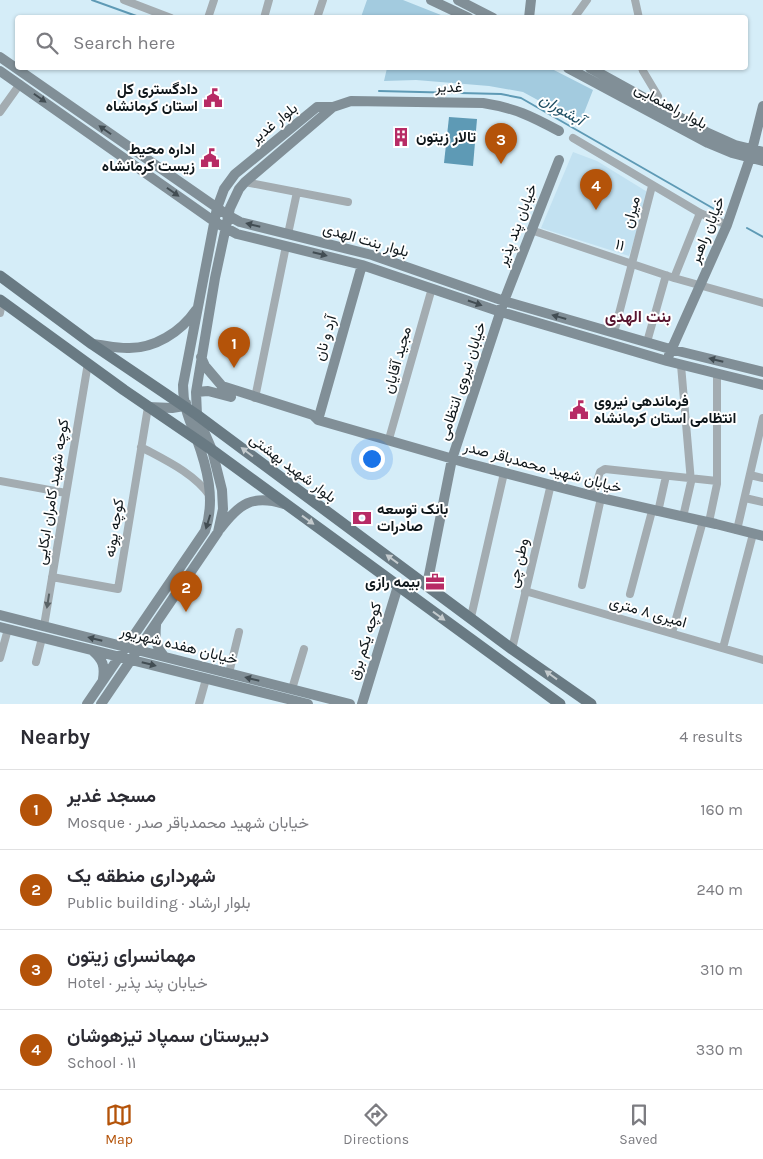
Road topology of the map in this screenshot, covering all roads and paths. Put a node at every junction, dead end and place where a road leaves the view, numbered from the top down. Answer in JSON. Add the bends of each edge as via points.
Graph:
{"nodes":[{"id":1,"x":124,"y":0,"type":"edge"},
{"id":2,"x":214,"y":0,"type":"edge"},
{"id":3,"x":269,"y":0,"type":"edge"},
{"id":4,"x":323,"y":0,"type":"edge"},
{"id":5,"x":431,"y":0,"type":"edge"},
{"id":6,"x":458,"y":0,"type":"edge"},
{"id":7,"x":530,"y":0,"type":"edge"},
{"id":8,"x":587,"y":0,"type":"edge"},
{"id":9,"x":636,"y":0,"type":"edge"},
{"id":10,"x":472,"y":3,"type":"edge"},
{"id":11,"x":163,"y":15,"type":"edge"},
{"id":12,"x":209,"y":15,"type":"edge"},
{"id":13,"x":265,"y":15,"type":"edge"},
{"id":14,"x":318,"y":15,"type":"edge"},
{"id":15,"x":463,"y":15,"type":"edge"},
{"id":16,"x":489,"y":15,"type":"edge"},
{"id":17,"x":529,"y":15,"type":"edge"},
{"id":18,"x":576,"y":15,"type":"edge"},
{"id":19,"x":638,"y":15,"type":"edge"},
{"id":20,"x":0,"y":57,"type":"edge"},
{"id":21,"x":15,"y":67,"type":"edge"},
{"id":22,"x":0,"y":70,"type":"edge"},
{"id":23,"x":19,"y":70,"type":"edge"},
{"id":24,"x":572,"y":70,"type":"edge"},
{"id":25,"x":594,"y":70,"type":"edge"},
{"id":26,"x":643,"y":70,"type":"edge"},
{"id":27,"x":20,"y":84,"type":"junction"},
{"id":28,"x":658,"y":96,"type":"dead end"},
{"id":29,"x":0,"y":98,"type":"edge"},
{"id":30,"x":10,"y":98,"type":"junction"},
{"id":31,"x":763,"y":106,"type":"edge"},
{"id":32,"x":333,"y":107,"type":"junction"},
{"id":33,"x":0,"y":112,"type":"edge"},
{"id":34,"x":559,"y":131,"type":"dead end"},
{"id":35,"x":573,"y":138,"type":"dead end"},
{"id":36,"x":763,"y":152,"type":"edge"},
{"id":37,"x":751,"y":154,"type":"junction"},
{"id":38,"x":559,"y":160,"type":"dead end"},
{"id":39,"x":763,"y":161,"type":"edge"},
{"id":40,"x":245,"y":182,"type":"junction"},
{"id":41,"x":652,"y":186,"type":"junction"},
{"id":42,"x":297,"y":192,"type":"junction"},
{"id":43,"x":348,"y":202,"type":"dead end"},
{"id":44,"x":217,"y":208,"type":"junction"},
{"id":45,"x":700,"y":213,"type":"junction"},
{"id":46,"x":229,"y":216,"type":"junction"},
{"id":47,"x":215,"y":222,"type":"junction"},
{"id":48,"x":726,"y":225,"type":"junction"},
{"id":49,"x":226,"y":229,"type":"junction"},
{"id":50,"x":531,"y":230,"type":"junction"},
{"id":51,"x":288,"y":234,"type":"junction"},
{"id":52,"x":286,"y":246,"type":"junction"},
{"id":53,"x":631,"y":263,"type":"junction"},
{"id":54,"x":362,"y":264,"type":"junction"},
{"id":55,"x":666,"y":275,"type":"junction"},
{"id":56,"x":0,"y":276,"type":"edge"},
{"id":57,"x":674,"y":278,"type":"junction"},
{"id":58,"x":701,"y":285,"type":"junction"},
{"id":59,"x":432,"y":288,"type":"junction"},
{"id":60,"x":504,"y":301,"type":"junction"},
{"id":61,"x":763,"y":303,"type":"edge"},
{"id":62,"x":1,"y":305,"type":"edge"},
{"id":63,"x":198,"y":308,"type":"junction"},
{"id":64,"x":501,"y":312,"type":"junction"},
{"id":65,"x":614,"y":333,"type":"junction"},
{"id":66,"x":647,"y":342,"type":"junction"},
{"id":67,"x":92,"y":344,"type":"junction"},
{"id":68,"x":670,"y":349,"type":"junction"},
{"id":69,"x":200,"y":357,"type":"junction"},
{"id":70,"x":667,"y":361,"type":"junction"},
{"id":71,"x":88,"y":363,"type":"junction"},
{"id":72,"x":681,"y":365,"type":"junction"},
{"id":73,"x":763,"y":372,"type":"edge"},
{"id":74,"x":717,"y":374,"type":"junction"},
{"id":75,"x":763,"y":385,"type":"edge"},
{"id":76,"x":196,"y":392,"type":"junction"},
{"id":77,"x":255,"y":398,"type":"junction"},
{"id":78,"x":184,"y":406,"type":"junction"},
{"id":79,"x":148,"y":407,"type":"junction"},
{"id":80,"x":197,"y":415,"type":"junction"},
{"id":81,"x":763,"y":418,"type":"edge"},
{"id":82,"x":318,"y":420,"type":"junction"},
{"id":83,"x":762,"y":431,"type":"edge"},
{"id":84,"x":389,"y":439,"type":"junction"},
{"id":85,"x":197,"y":440,"type":"junction"},
{"id":86,"x":141,"y":447,"type":"junction"},
{"id":87,"x":212,"y":450,"type":"junction"},
{"id":88,"x":759,"y":453,"type":"edge"},
{"id":89,"x":452,"y":459,"type":"junction"},
{"id":90,"x":264,"y":465,"type":"junction"},
{"id":91,"x":504,"y":473,"type":"junction"},
{"id":92,"x":750,"y":475,"type":"junction"},
{"id":93,"x":666,"y":476,"type":"junction"},
{"id":94,"x":763,"y":478,"type":"edge"},
{"id":95,"x":690,"y":479,"type":"junction"},
{"id":96,"x":252,"y":480,"type":"junction"},
{"id":97,"x":0,"y":481,"type":"edge"},
{"id":98,"x":717,"y":481,"type":"junction"},
{"id":99,"x":550,"y":484,"type":"junction"},
{"id":100,"x":66,"y":493,"type":"junction"},
{"id":101,"x":211,"y":497,"type":"junction"},
{"id":102,"x":597,"y":497,"type":"junction"},
{"id":103,"x":744,"y":498,"type":"junction"},
{"id":104,"x":763,"y":502,"type":"edge"},
{"id":105,"x":286,"y":504,"type":"junction"},
{"id":106,"x":655,"y":511,"type":"junction"},
{"id":107,"x":683,"y":517,"type":"junction"},
{"id":108,"x":706,"y":522,"type":"junction"},
{"id":109,"x":737,"y":530,"type":"junction"},
{"id":110,"x":218,"y":532,"type":"junction"},
{"id":111,"x":752,"y":534,"type":"junction"},
{"id":112,"x":763,"y":536,"type":"edge"},
{"id":113,"x":174,"y":575,"type":"junction"},
{"id":114,"x":52,"y":577,"type":"junction"},
{"id":115,"x":184,"y":582,"type":"junction"},
{"id":116,"x":427,"y":585,"type":"junction"},
{"id":117,"x":582,"y":585,"type":"dead end"},
{"id":118,"x":398,"y":586,"type":"junction"},
{"id":119,"x":525,"y":592,"type":"junction"},
{"id":120,"x":630,"y":594,"type":"dead end"},
{"id":121,"x":0,"y":615,"type":"edge"},
{"id":122,"x":471,"y":617,"type":"junction"},
{"id":123,"x":157,"y":623,"type":"junction"},
{"id":124,"x":44,"y":626,"type":"junction"},
{"id":125,"x":4,"y":628,"type":"edge"},
{"id":126,"x":239,"y":632,"type":"dead end"},
{"id":127,"x":672,"y":633,"type":"junction"},
{"id":128,"x":42,"y":638,"type":"junction"},
{"id":129,"x":126,"y":647,"type":"junction"},
{"id":130,"x":723,"y":648,"type":"junction"},
{"id":131,"x":304,"y":649,"type":"dead end"},
{"id":132,"x":512,"y":649,"type":"junction"},
{"id":133,"x":92,"y":650,"type":"junction"},
{"id":134,"x":138,"y":650,"type":"junction"},
{"id":135,"x":164,"y":656,"type":"junction"},
{"id":136,"x":119,"y":657,"type":"junction"},
{"id":137,"x":0,"y":658,"type":"edge"},
{"id":138,"x":131,"y":660,"type":"junction"},
{"id":139,"x":763,"y":660,"type":"edge"},
{"id":140,"x":36,"y":662,"type":"dead end"},
{"id":141,"x":229,"y":673,"type":"junction"},
{"id":142,"x":206,"y":679,"type":"junction"},
{"id":143,"x":103,"y":680,"type":"junction"},
{"id":144,"x":285,"y":694,"type":"edge"},
{"id":145,"x":87,"y":704,"type":"edge"},
{"id":146,"x":101,"y":704,"type":"edge"},
{"id":147,"x":199,"y":704,"type":"edge"},
{"id":148,"x":308,"y":704,"type":"edge"},
{"id":149,"x":350,"y":704,"type":"edge"},
{"id":150,"x":362,"y":704,"type":"edge"},
{"id":151,"x":560,"y":704,"type":"edge"},
{"id":152,"x":590,"y":704,"type":"edge"}],
"edges":[{"from":1,"to":11,"type":"street"},
{"from":2,"to":12,"type":"street"},
{"from":3,"to":13,"type":"street"},
{"from":4,"to":14,"type":"street"},
{"from":5,"to":15,"type":"main road"},
{"from":6,"to":10,"type":"main road"},
{"from":7,"to":17,"type":"main road"},
{"from":8,"to":18,"type":"street"},
{"from":9,"to":19,"type":"street"},
{"from":10,"to":16,"type":"main road"},
{"from":21,"to":20,"type":"main road","name":"بلوار بنت الهدی","one_way":true},
{"from":22,"to":27,"type":"main road","name":"بلوار بنت الهدی"},
{"from":44,"to":23,"type":"main road","name":"بلوار بنت الهدی","one_way":true},
{"from":24,"to":37,"type":"main road","name":"بلوار راهنمایی","via":[[708,143],[732,154]]},
{"from":25,"to":37,"type":"main road","name":"بلوار راهنمایی"},
{"from":26,"to":28,"type":"street"},
{"from":27,"to":30,"type":"street"},
{"from":27,"to":47,"type":"main road","name":"بلوار بنت الهدی","one_way":true},
{"from":29,"to":30,"type":"street"},
{"from":30,"to":33,"type":"street"},
{"from":31,"to":37,"type":"main road","name":"خیابان راهبر"},
{"from":32,"to":34,"type":"main road","name":"غدیر","via":[[351,102],[483,103],[522,111]]},
{"from":32,"to":40,"type":"main road","name":"بلوار غدیر"},
{"from":32,"to":44,"type":"main road","name":"بلوار غدیر","via":[[317,107],[235,174],[224,188]]},
{"from":35,"to":41,"type":"street"},
{"from":36,"to":37,"type":"main road","name":"بلوار راهنمایی"},
{"from":37,"to":39,"type":"main road","name":"بلوار راهنمایی"},
{"from":37,"to":48,"type":"main road","name":"خیابان راهبر"},
{"from":38,"to":50,"type":"main road","name":"خیابان پند پذیر"},
{"from":40,"to":42,"type":"street"},
{"from":40,"to":46,"type":"main road","name":"بلوار غدیر","via":[[233,201]]},
{"from":41,"to":45,"type":"street"},
{"from":41,"to":53,"type":"street","name":"میران"},
{"from":42,"to":43,"type":"street"},
{"from":42,"to":51,"type":"street"},
{"from":44,"to":46,"type":"main road","name":"بلوار بنت الهدی"},
{"from":44,"to":47,"type":"main road","name":"بلوار غدیر"},
{"from":45,"to":48,"type":"street"},
{"from":45,"to":57,"type":"street"},
{"from":46,"to":49,"type":"main road","name":"بلوار غدیر"},
{"from":51,"to":46,"type":"main road","name":"بلوار بنت الهدی","one_way":true,"via":[[240,222]]},
{"from":47,"to":49,"type":"main road","name":"بلوار بنت الهدی"},
{"from":47,"to":63,"type":"main road","name":"بلوار غدیر"},
{"from":48,"to":58,"type":"main road","name":"خیابان راهبر"},
{"from":49,"to":52,"type":"main road","name":"بلوار بنت الهدی"},
{"from":49,"to":69,"type":"main road","name":"بلوار غدیر"},
{"from":50,"to":53,"type":"street","name":"۱۱"},
{"from":50,"to":60,"type":"main road","name":"خیابان پند پذیر"},
{"from":51,"to":60,"type":"main road","name":"بلوار بنت الهدی","via":[[372,255]]},
{"from":52,"to":54,"type":"main road","name":"بلوار بنت الهدی","one_way":true},
{"from":52,"to":77,"type":"street"},
{"from":53,"to":55,"type":"street","name":"۱۱"},
{"from":53,"to":65,"type":"street","name":"میران"},
{"from":54,"to":59,"type":"main road","name":"بلوار بنت الهدی"},
{"from":54,"to":82,"type":"main road","name":"آرد و نان"},
{"from":55,"to":57,"type":"street","name":"۱۱"},
{"from":55,"to":66,"type":"street"},
{"from":56,"to":67,"type":"main road","name":"بلوار شهید بهشتی"},
{"from":57,"to":58,"type":"street","name":"۱۱"},
{"from":58,"to":61,"type":"street","name":"۱۱"},
{"from":58,"to":68,"type":"main road","name":"خیابان راهبر"},
{"from":59,"to":64,"type":"main road","name":"بلوار بنت الهدی","one_way":true},
{"from":59,"to":84,"type":"street","name":"مجید آقایان"},
{"from":60,"to":64,"type":"main road","name":"خیابان پند پذیر"},
{"from":65,"to":60,"type":"main road","name":"بلوار بنت الهدی","one_way":true},
{"from":62,"to":71,"type":"main road"},
{"from":63,"to":67,"type":"main road","via":[[170,335],[150,344],[126,348]]},
{"from":63,"to":78,"type":"main road","name":"بلوار غدیر","via":[[183,385]]},
{"from":64,"to":70,"type":"main road","name":"بلوار بنت الهدی"},
{"from":64,"to":89,"type":"main road","name":"خیابان نیروی انتظامی"},
{"from":65,"to":66,"type":"main road","name":"بلوار بنت الهدی"},
{"from":66,"to":68,"type":"main road","name":"بلوار بنت الهدی"},
{"from":67,"to":78,"type":"main road","name":"بلوار شهید بهشتی"},
{"from":68,"to":70,"type":"main road","name":"خیابان راهبر"},
{"from":73,"to":68,"type":"main road","name":"بلوار بنت الهدی","one_way":true},
{"from":69,"to":76,"type":"main road","name":"بلوار غدیر"},
{"from":69,"to":77,"type":"main road","name":"خیابان شهید محمدباقر صدر","via":[[222,386]]},
{"from":70,"to":72,"type":"main road","name":"بلوار بنت الهدی"},
{"from":71,"to":79,"type":"main road"},
{"from":71,"to":100,"type":"street","name":"کوچه شهید کامران ابکایی"},
{"from":72,"to":74,"type":"main road","name":"بلوار بنت الهدی"},
{"from":72,"to":95,"type":"street"},
{"from":74,"to":75,"type":"main road","name":"بلوار بنت الهدی"},
{"from":74,"to":98,"type":"street"},
{"from":76,"to":78,"type":"main road"},
{"from":76,"to":80,"type":"main road","name":"بلوار غدیر"},
{"from":76,"to":82,"type":"main road","name":"خیابان شهید محمدباقر صدر","via":[[208,390],[312,422]]},
{"from":77,"to":82,"type":"main road","name":"خیابان شهید محمدباقر صدر","via":[[313,415]]},
{"from":78,"to":79,"type":"main road"},
{"from":78,"to":80,"type":"main road","name":"بلوار شهید بهشتی"},
{"from":78,"to":85,"type":"main road"},
{"from":79,"to":85,"type":"main road"},
{"from":79,"to":86,"type":"street","name":"کوچه پونه"},
{"from":80,"to":87,"type":"main road"},
{"from":90,"to":80,"type":"main road","name":"بلوار شهید بهشتی","one_way":true},
{"from":81,"to":83,"type":"street"},
{"from":82,"to":84,"type":"main road","name":"خیابان شهید محمدباقر صدر"},
{"from":83,"to":88,"type":"street"},
{"from":84,"to":89,"type":"main road","name":"خیابان شهید محمدباقر صدر"},
{"from":85,"to":87,"type":"main road"},
{"from":85,"to":101,"type":"main road"},
{"from":86,"to":101,"type":"street","via":[[177,467]]},
{"from":86,"to":114,"type":"street","name":"کوچه پونه","via":[[118,589]]},
{"from":87,"to":96,"type":"main road"},
{"from":87,"to":110,"type":"main road","via":[[223,502]]},
{"from":88,"to":92,"type":"street"},
{"from":89,"to":91,"type":"main road","name":"خیابان شهید محمدباقر صدر"},
{"from":89,"to":116,"type":"main road","name":"خیابان نیروی انتظامی"},
{"from":90,"to":96,"type":"main road","via":[[256,470]]},
{"from":116,"to":90,"type":"main road","name":"بلوار شهید بهشتی","one_way":true},
{"from":91,"to":99,"type":"main road","name":"خیابان شهید محمدباقر صدر"},
{"from":91,"to":122,"type":"street"},
{"from":92,"to":94,"type":"street"},
{"from":92,"to":103,"type":"street"},
{"from":93,"to":95,"type":"street"},
{"from":93,"to":102,"type":"street","via":[[605,469],[600,472]]},
{"from":93,"to":106,"type":"street"},
{"from":95,"to":98,"type":"street"},
{"from":95,"to":107,"type":"street"},
{"from":96,"to":105,"type":"main road"},
{"from":97,"to":100,"type":"street"},
{"from":98,"to":108,"type":"street"},
{"from":99,"to":102,"type":"main road","name":"خیابان شهید محمدباقر صدر"},
{"from":99,"to":119,"type":"street","name":"وطن چی"},
{"from":100,"to":114,"type":"street","name":"کوچه شهید کامران ابکایی"},
{"from":101,"to":113,"type":"main road","one_way":true,"via":[[205,531]]},
{"from":102,"to":106,"type":"main road","name":"خیابان شهید محمدباقر صدر"},
{"from":102,"to":117,"type":"street"},
{"from":103,"to":104,"type":"street"},
{"from":103,"to":109,"type":"street"},
{"from":105,"to":110,"type":"main road","via":[[262,500],[249,502],[233,511]]},
{"from":105,"to":118,"type":"main road","one_way":true},
{"from":106,"to":107,"type":"main road","name":"خیابان شهید محمدباقر صدر"},
{"from":106,"to":120,"type":"street"},
{"from":107,"to":108,"type":"main road","name":"خیابان شهید محمدباقر صدر"},
{"from":108,"to":109,"type":"main road","name":"خیابان شهید محمدباقر صدر"},
{"from":108,"to":127,"type":"street"},
{"from":109,"to":111,"type":"main road","name":"خیابان شهید محمدباقر صدر"},
{"from":110,"to":115,"type":"main road"},
{"from":111,"to":112,"type":"main road","name":"خیابان شهید محمدباقر صدر"},
{"from":111,"to":130,"type":"street"},
{"from":113,"to":115,"type":"main road"},
{"from":113,"to":129,"type":"main road"},
{"from":114,"to":124,"type":"street","name":"کوچه شهید کامران ابکایی","one_way":true},
{"from":115,"to":123,"type":"main road"},
{"from":116,"to":122,"type":"main road","name":"بلوار شهید بهشتی"},
{"from":118,"to":150,"type":"main road","name":"کوچه یکم برق"},
{"from":118,"to":151,"type":"main road","one_way":true},
{"from":119,"to":127,"type":"street","name":"امیری ۸ متری"},
{"from":119,"to":132,"type":"street","name":"وطن چی"},
{"from":121,"to":124,"type":"main road","name":"خیابان هفده شهریور"},
{"from":122,"to":132,"type":"main road","name":"بلوار شهید بهشتی"},
{"from":123,"to":134,"type":"main road"},
{"from":123,"to":135,"type":"main road","via":[[156,644]]},
{"from":129,"to":124,"type":"main road","name":"خیابان هفده شهریور","one_way":true},
{"from":125,"to":128,"type":"main road","name":"خیابان هفده شهریور"},
{"from":125,"to":137,"type":"street"},
{"from":126,"to":141,"type":"street"},
{"from":127,"to":130,"type":"street","name":"امیری ۸ متری"},
{"from":128,"to":133,"type":"main road","name":"خیابان هفده شهریور"},
{"from":128,"to":140,"type":"street"},
{"from":129,"to":134,"type":"main road","name":"خیابان هفده شهریور"},
{"from":129,"to":136,"type":"main road"},
{"from":130,"to":139,"type":"street","name":"امیری ۸ متری"},
{"from":131,"to":144,"type":"street"},
{"from":152,"to":132,"type":"main road","name":"بلوار شهید بهشتی","one_way":true},
{"from":133,"to":136,"type":"main road","name":"خیابان هفده شهریور"},
{"from":133,"to":143,"type":"main road","via":[[104,663]]},
{"from":134,"to":135,"type":"main road","name":"خیابان هفده شهریور"},
{"from":134,"to":138,"type":"main road"},
{"from":135,"to":141,"type":"main road","name":"خیابان هفده شهریور"},
{"from":136,"to":138,"type":"main road","name":"خیابان هفده شهریور"},
{"from":136,"to":143,"type":"main road"},
{"from":138,"to":142,"type":"main road","name":"خیابان هفده شهریور","one_way":true},
{"from":138,"to":146,"type":"main road"},
{"from":144,"to":141,"type":"main road","name":"خیابان هفده شهریور","one_way":true},
{"from":142,"to":144,"type":"main road","name":"خیابان هفده شهریور"},
{"from":142,"to":147,"type":"street"},
{"from":143,"to":145,"type":"main road"},
{"from":144,"to":148,"type":"main road","name":"خیابان هفده شهریور"},
{"from":144,"to":149,"type":"main road","name":"خیابان هفده شهریور"}]}
